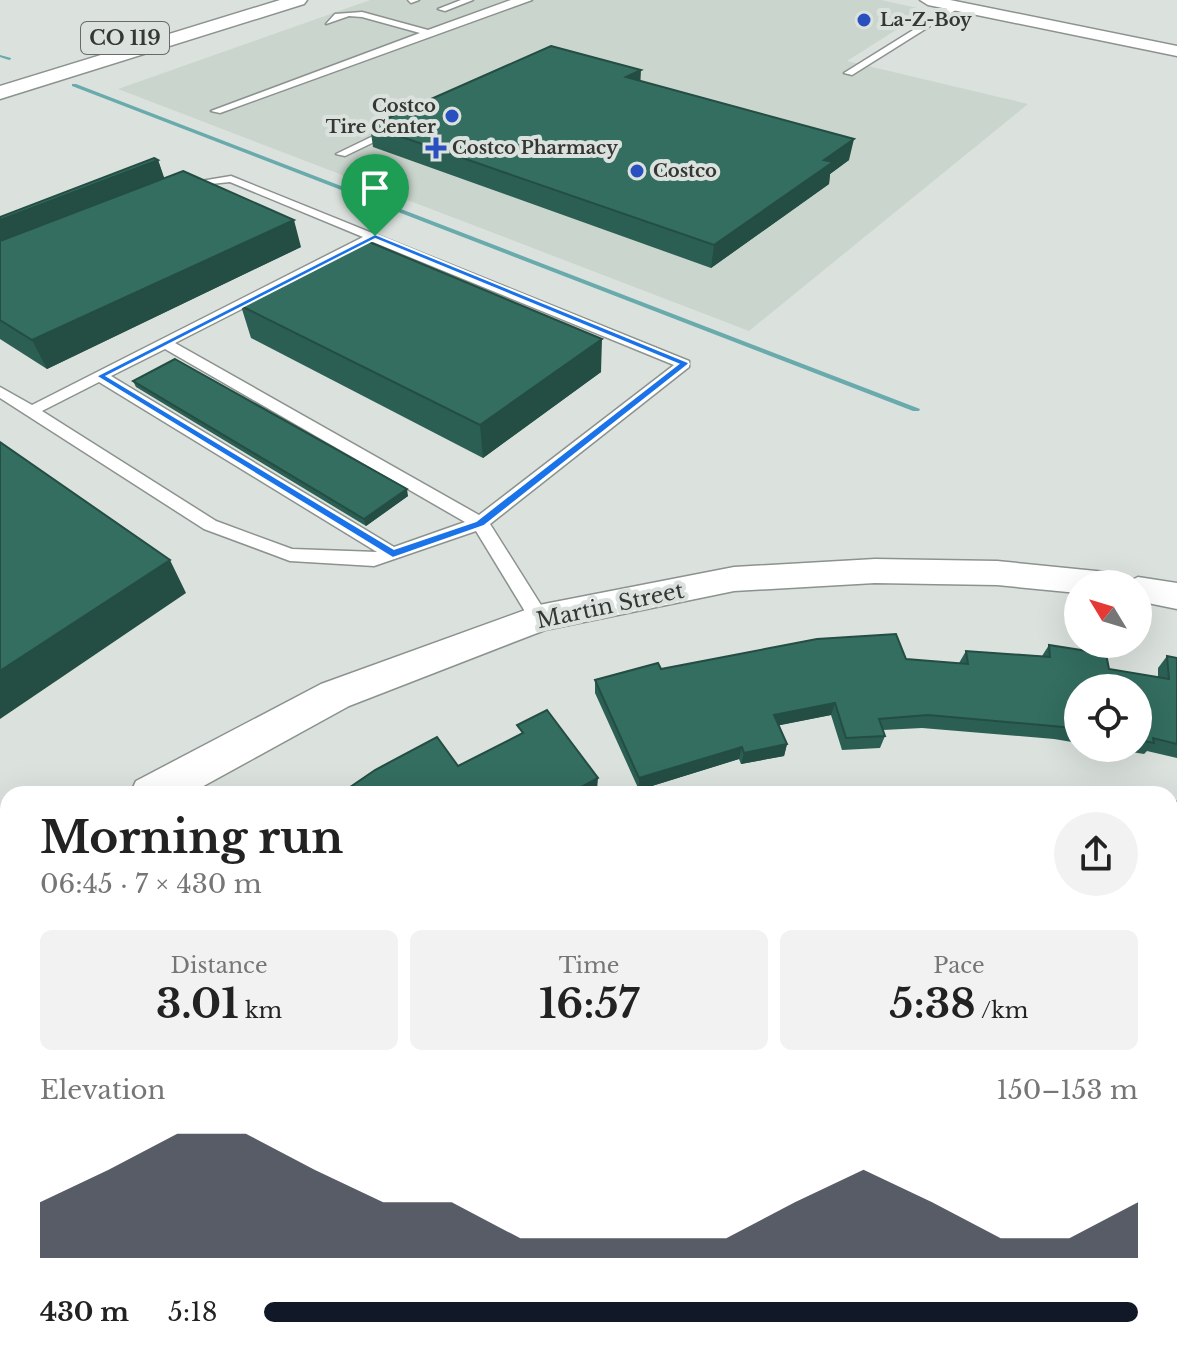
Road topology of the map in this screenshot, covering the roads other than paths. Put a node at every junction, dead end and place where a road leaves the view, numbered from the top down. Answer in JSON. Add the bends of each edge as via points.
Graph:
{"nodes":[{"id":1,"x":250,"y":0,"type":"edge"},
{"id":2,"x":298,"y":0,"type":"edge"},
{"id":3,"x":469,"y":0,"type":"edge"},
{"id":4,"x":516,"y":0,"type":"edge"},
{"id":5,"x":528,"y":0,"type":"edge"},
{"id":6,"x":928,"y":0,"type":"edge"},
{"id":7,"x":427,"y":5,"type":"dead end"},
{"id":8,"x":442,"y":5,"type":"edge"},
{"id":9,"x":958,"y":6,"type":"junction"},
{"id":10,"x":398,"y":20,"type":"junction"},
{"id":11,"x":414,"y":20,"type":"dead end"},
{"id":12,"x":329,"y":22,"type":"dead end"},
{"id":13,"x":428,"y":33,"type":"junction"},
{"id":14,"x":1177,"y":51,"type":"edge"},
{"id":15,"x":849,"y":73,"type":"dead end"},
{"id":16,"x":0,"y":75,"type":"edge"},
{"id":17,"x":0,"y":95,"type":"edge"},
{"id":18,"x":216,"y":111,"type":"dead end"},
{"id":19,"x":408,"y":124,"type":"edge"},
{"id":20,"x":341,"y":154,"type":"dead end"},
{"id":21,"x":194,"y":185,"type":"edge"},
{"id":22,"x":375,"y":236,"type":"junction"},
{"id":23,"x":165,"y":343,"type":"junction"},
{"id":24,"x":100,"y":376,"type":"junction"},
{"id":25,"x":0,"y":391,"type":"edge"},
{"id":26,"x":31,"y":411,"type":"junction"},
{"id":27,"x":480,"y":523,"type":"junction"},
{"id":28,"x":393,"y":554,"type":"junction"},
{"id":29,"x":1064,"y":580,"type":"edge"},
{"id":30,"x":1152,"y":592,"type":"edge"},
{"id":31,"x":1177,"y":596,"type":"edge"},
{"id":32,"x":539,"y":618,"type":"junction"},
{"id":33,"x":166,"y":786,"type":"edge"}],
"edges":[{"from":1,"to":16,"type":"highway","number":"CO 119"},
{"from":2,"to":17,"type":"highway","number":"CO 119"},
{"from":3,"to":8,"type":"lane"},
{"from":4,"to":5,"type":"lane"},
{"from":4,"to":13,"type":"lane"},
{"from":6,"to":9,"type":"street"},
{"from":7,"to":8,"type":"lane"},
{"from":9,"to":14,"type":"street"},
{"from":9,"to":15,"type":"lane"},
{"from":10,"to":11,"type":"lane"},
{"from":10,"to":12,"type":"lane","via":[[352,12]]},
{"from":10,"to":13,"type":"lane"},
{"from":13,"to":18,"type":"lane"},
{"from":19,"to":20,"type":"lane"},
{"from":21,"to":22,"type":"lane","via":[[231,179]]},
{"from":22,"to":23,"type":"lane"},
{"from":22,"to":27,"type":"lane","via":[[684,364]]},
{"from":23,"to":24,"type":"lane"},
{"from":23,"to":27,"type":"lane"},
{"from":24,"to":26,"type":"lane"},
{"from":24,"to":28,"type":"lane"},
{"from":25,"to":26,"type":"lane"},
{"from":26,"to":28,"type":"lane","via":[[210,525],[290,555],[374,560]]},
{"from":27,"to":28,"type":"lane"},
{"from":27,"to":32,"type":"lane"},
{"from":29,"to":32,"type":"street","name":"Martin Street","via":[[997,573],[843,572],[734,579]]},
{"from":30,"to":31,"type":"street"},
{"from":32,"to":33,"type":"street","name":"Martin Street","via":[[335,695]]}]}
